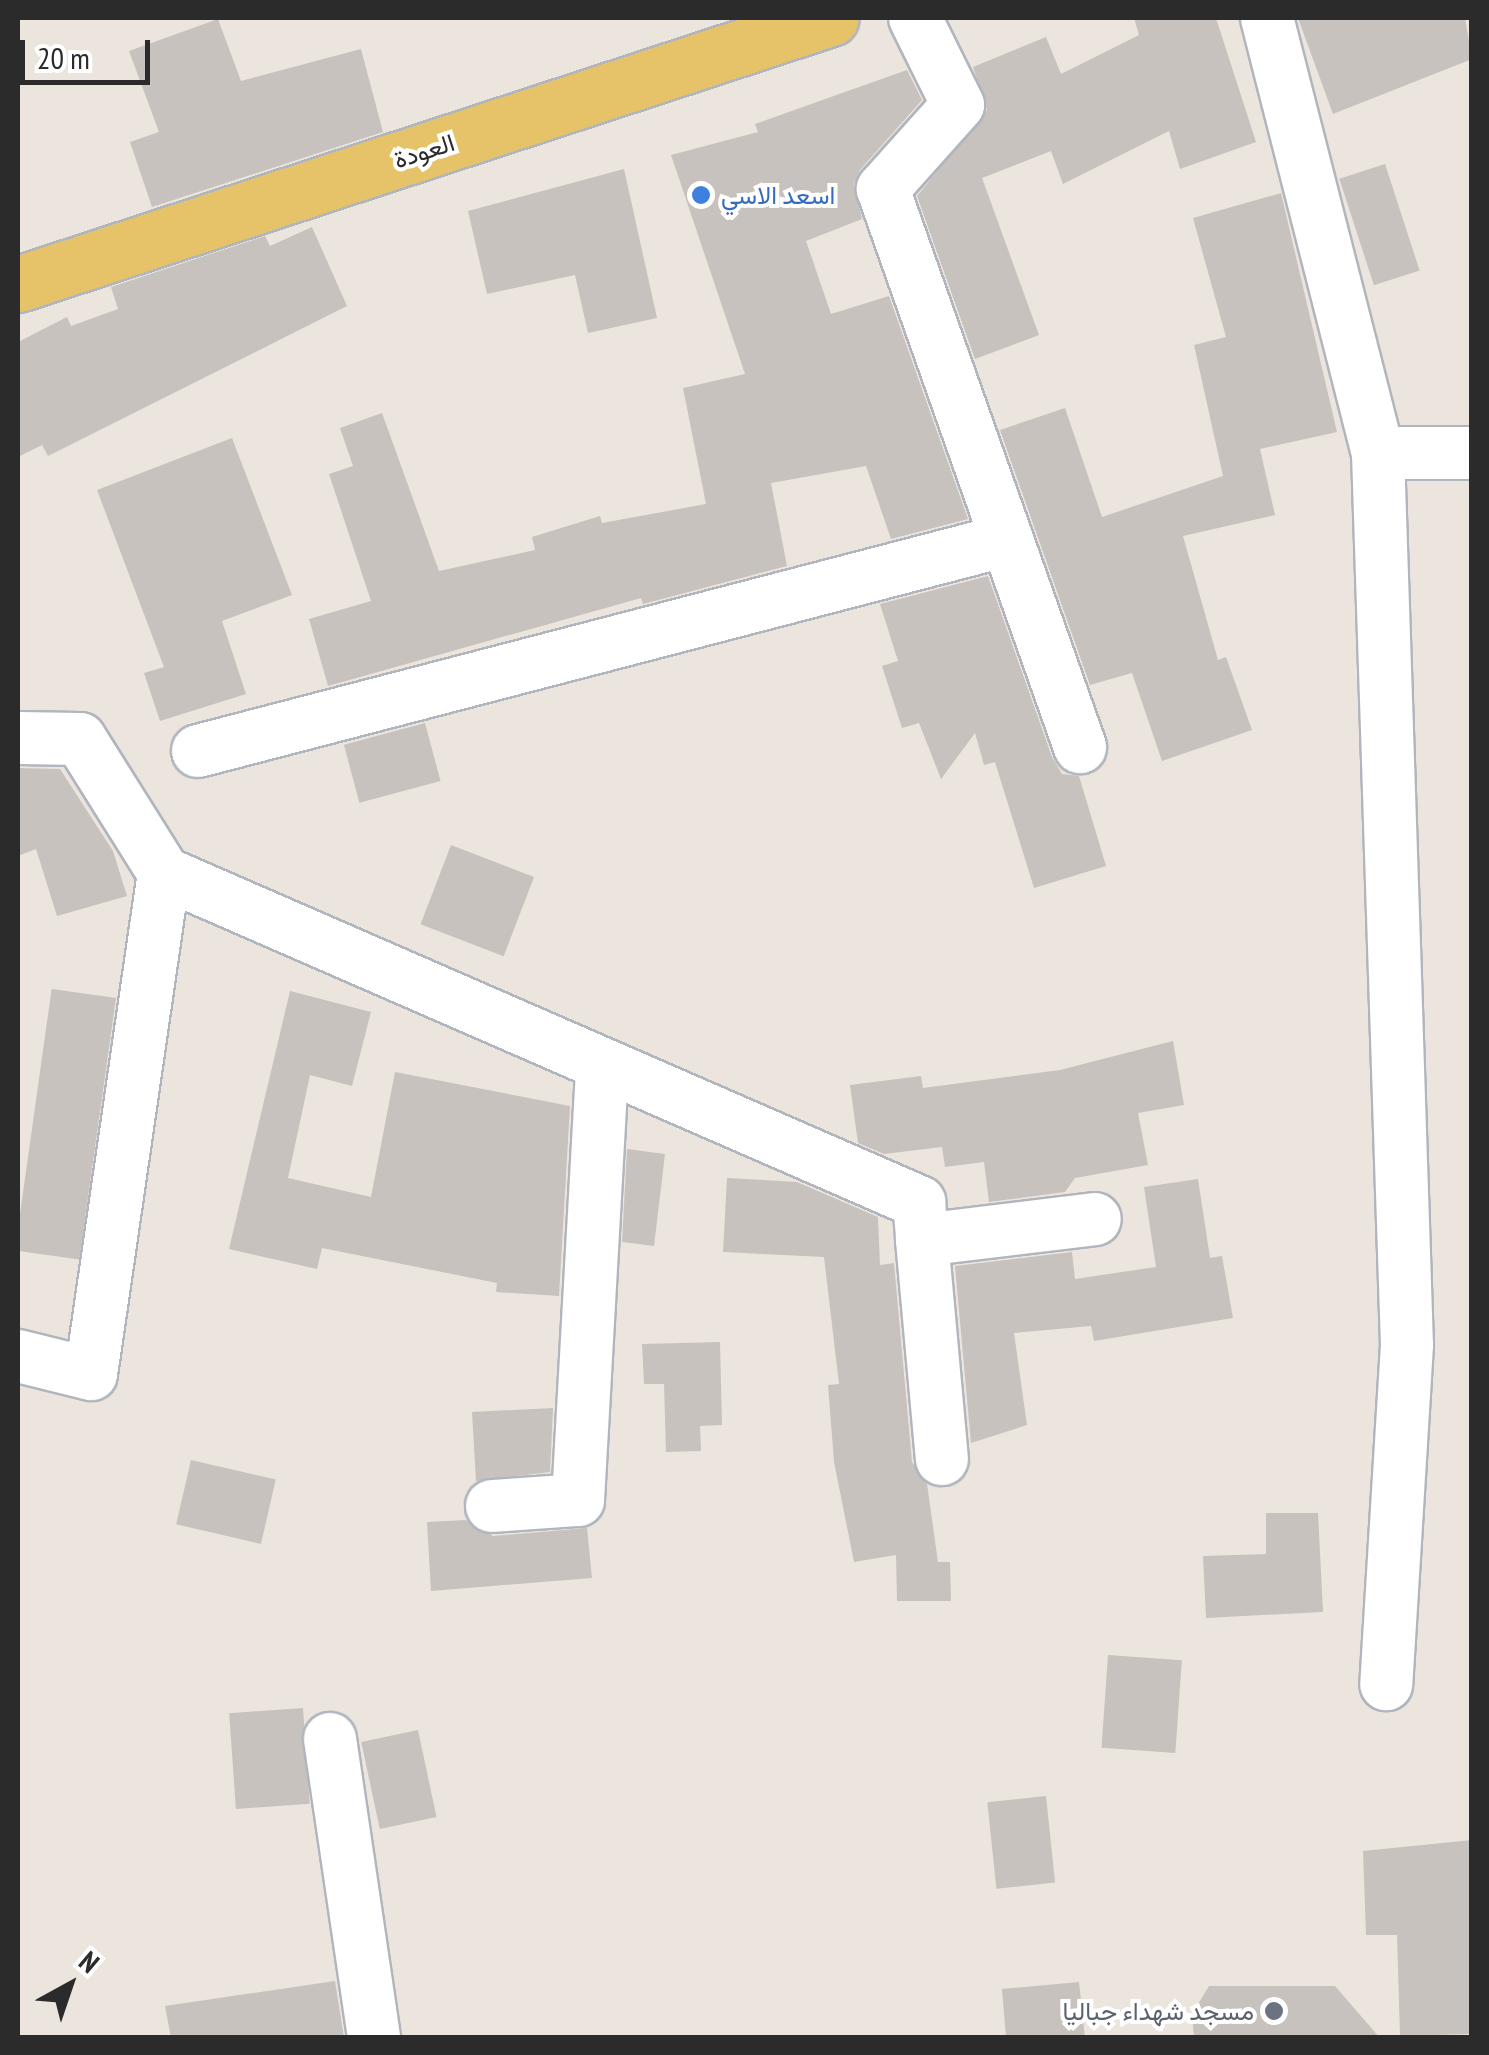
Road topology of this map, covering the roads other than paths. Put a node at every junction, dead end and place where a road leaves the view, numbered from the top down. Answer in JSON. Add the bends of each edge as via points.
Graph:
{"nodes":[{"id":1,"x":831,"y":18,"type":"edge"},
{"id":2,"x":915,"y":18,"type":"edge"},
{"id":3,"x":1266,"y":18,"type":"edge"},
{"id":4,"x":18,"y":284,"type":"edge"},
{"id":5,"x":1378,"y":452,"type":"junction"},
{"id":6,"x":1472,"y":453,"type":"edge"},
{"id":7,"x":1007,"y":540,"type":"junction"},
{"id":8,"x":18,"y":738,"type":"edge"},
{"id":9,"x":1080,"y":747,"type":"dead end"},
{"id":10,"x":198,"y":750,"type":"dead end"},
{"id":11,"x":164,"y":873,"type":"junction"},
{"id":12,"x":602,"y":1064,"type":"junction"},
{"id":13,"x":1095,"y":1219,"type":"dead end"},
{"id":14,"x":922,"y":1240,"type":"junction"},
{"id":15,"x":18,"y":1356,"type":"edge"},
{"id":16,"x":942,"y":1458,"type":"dead end"},
{"id":17,"x":492,"y":1506,"type":"dead end"},
{"id":18,"x":1386,"y":1684,"type":"dead end"},
{"id":19,"x":330,"y":1739,"type":"dead end"},
{"id":20,"x":374,"y":2038,"type":"edge"}],
"edges":[{"from":1,"to":4,"type":"main road","name":"العودة"},
{"from":2,"to":7,"type":"street","via":[[958,105],[883,189]]},
{"from":3,"to":5,"type":"street"},
{"from":5,"to":6,"type":"street"},
{"from":5,"to":18,"type":"street","via":[[1408,1344]]},
{"from":7,"to":9,"type":"street"},
{"from":7,"to":10,"type":"street"},
{"from":8,"to":11,"type":"street","via":[[80,739]]},
{"from":11,"to":12,"type":"street"},
{"from":11,"to":15,"type":"street","via":[[91,1374]]},
{"from":12,"to":14,"type":"street","via":[[919,1202]]},
{"from":12,"to":17,"type":"street","via":[[578,1500]]},
{"from":13,"to":14,"type":"street"},
{"from":14,"to":16,"type":"street"},
{"from":19,"to":20,"type":"street"}]}
